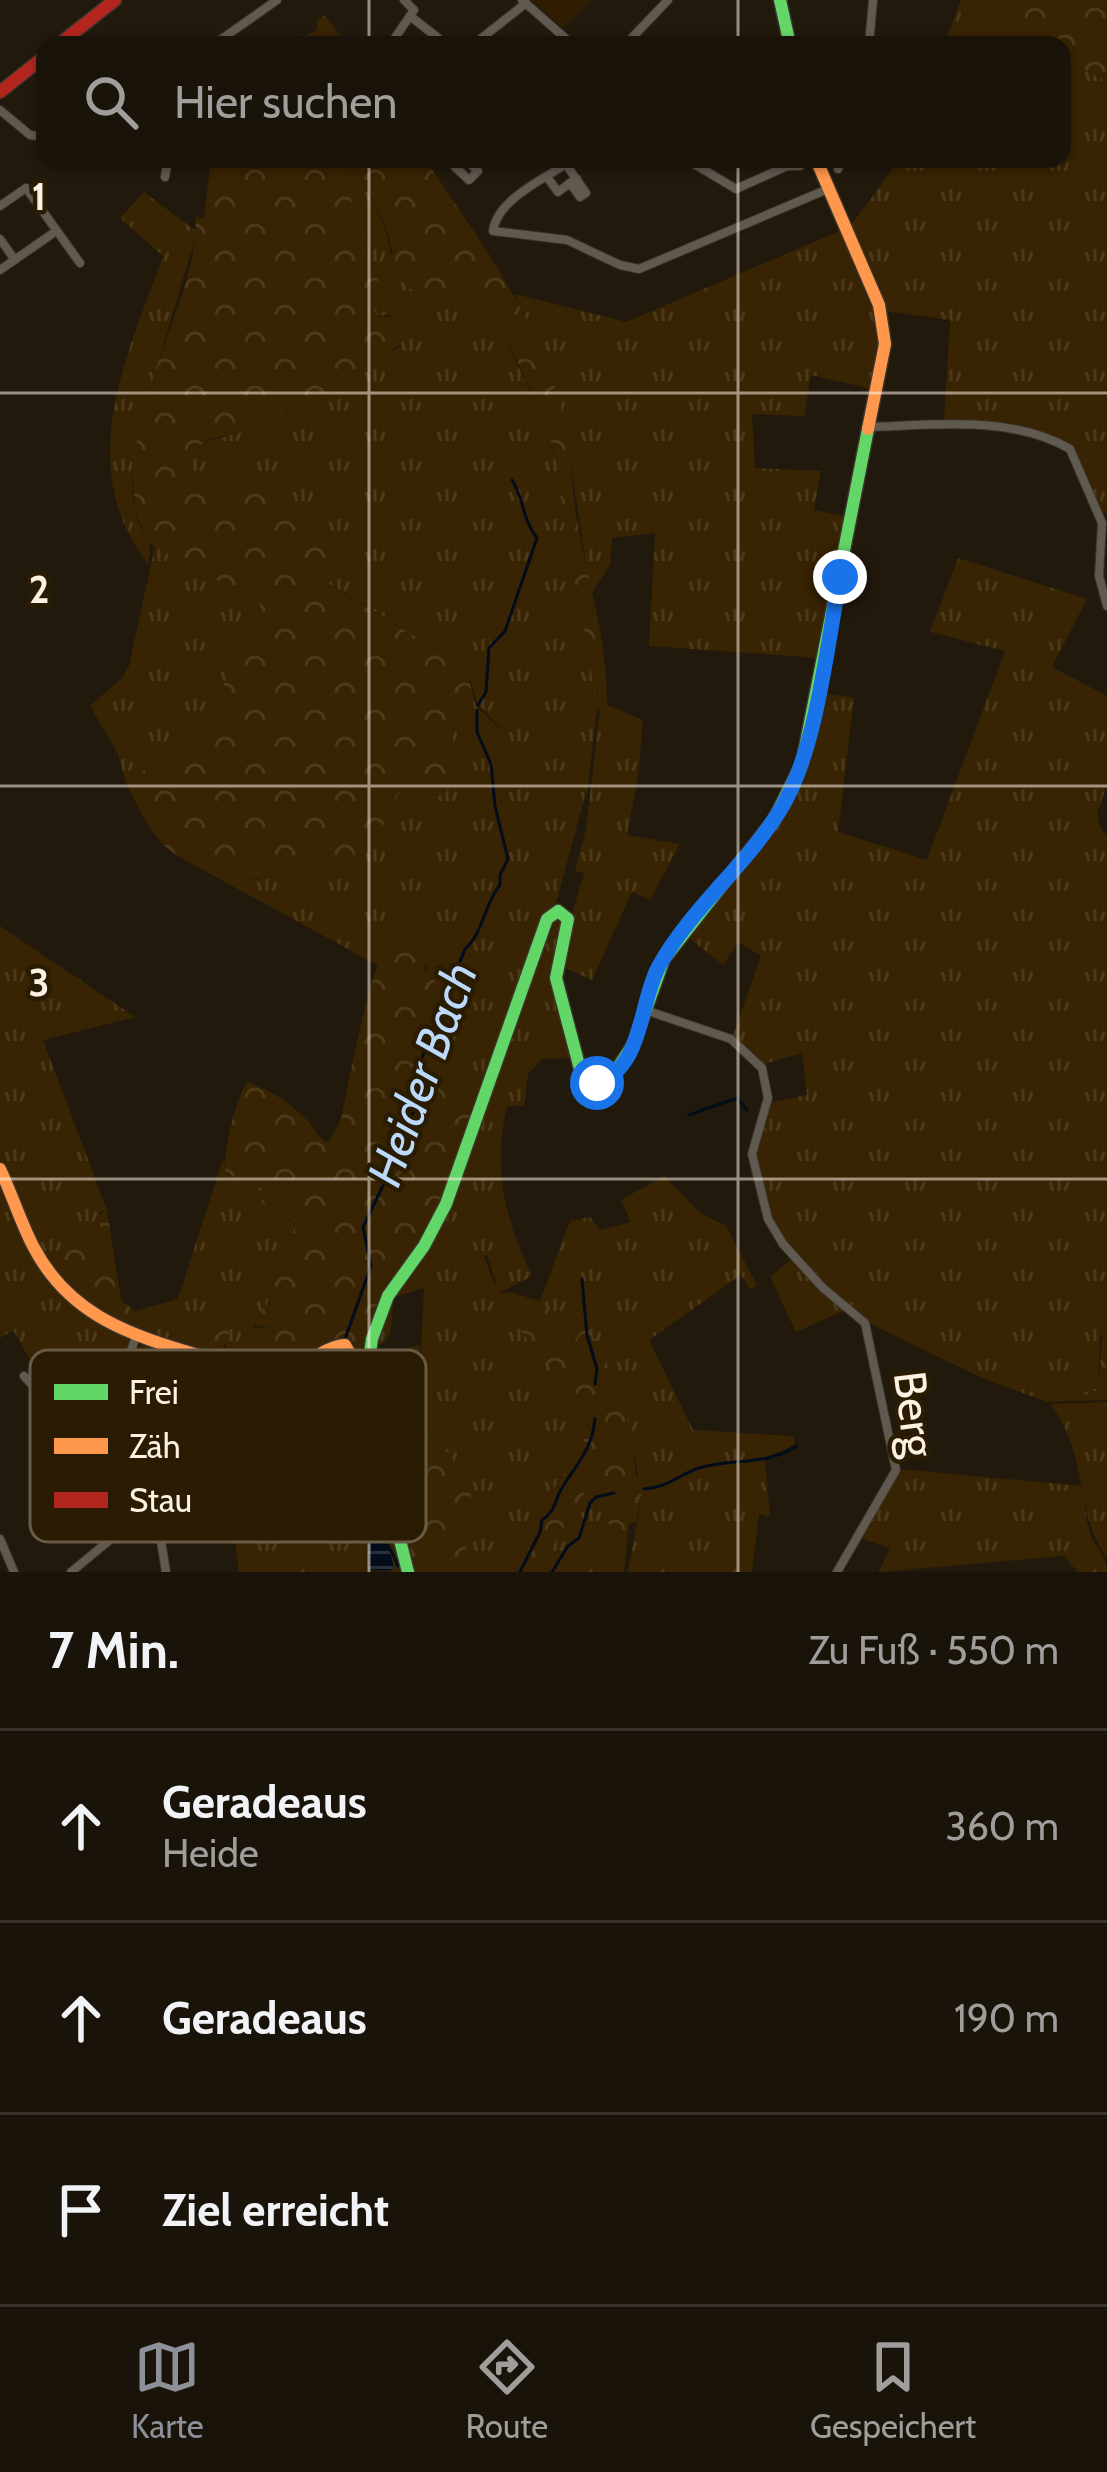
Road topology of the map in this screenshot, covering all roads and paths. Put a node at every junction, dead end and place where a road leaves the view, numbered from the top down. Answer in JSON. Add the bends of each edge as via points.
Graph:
{"nodes":[{"id":1,"x":115,"y":0,"type":"edge"},
{"id":2,"x":277,"y":0,"type":"edge"},
{"id":3,"x":404,"y":0,"type":"edge"},
{"id":4,"x":668,"y":0,"type":"edge"},
{"id":5,"x":780,"y":0,"type":"edge"},
{"id":6,"x":873,"y":0,"type":"edge"},
{"id":7,"x":524,"y":2,"type":"edge"},
{"id":8,"x":410,"y":16,"type":"junction"},
{"id":9,"x":72,"y":36,"type":"edge"},
{"id":10,"x":226,"y":36,"type":"edge"},
{"id":11,"x":396,"y":36,"type":"edge"},
{"id":12,"x":436,"y":36,"type":"edge"},
{"id":13,"x":484,"y":36,"type":"edge"},
{"id":14,"x":563,"y":36,"type":"edge"},
{"id":15,"x":634,"y":36,"type":"edge"},
{"id":16,"x":788,"y":36,"type":"edge"},
{"id":17,"x":870,"y":36,"type":"edge"},
{"id":18,"x":36,"y":63,"type":"edge"},
{"id":19,"x":1,"y":89,"type":"edge"},
{"id":20,"x":0,"y":110,"type":"edge"},
{"id":21,"x":36,"y":136,"type":"edge"},
{"id":22,"x":166,"y":168,"type":"edge"},
{"id":23,"x":558,"y":168,"type":"edge"},
{"id":24,"x":567,"y":168,"type":"edge"},
{"id":25,"x":699,"y":168,"type":"edge"},
{"id":26,"x":783,"y":168,"type":"edge"},
{"id":27,"x":819,"y":168,"type":"edge"},
{"id":28,"x":165,"y":177,"type":"dead end"},
{"id":29,"x":548,"y":177,"type":"junction"},
{"id":30,"x":827,"y":189,"type":"junction"},
{"id":31,"x":0,"y":206,"type":"edge"},
{"id":32,"x":52,"y":234,"type":"dead end"},
{"id":33,"x":0,"y":238,"type":"edge"},
{"id":34,"x":15,"y":260,"type":"junction"},
{"id":35,"x":80,"y":263,"type":"dead end"},
{"id":36,"x":0,"y":270,"type":"edge"},
{"id":37,"x":872,"y":428,"type":"junction"},
{"id":38,"x":1104,"y":559,"type":"edge"},
{"id":39,"x":1107,"y":606,"type":"edge"},
{"id":40,"x":646,"y":1010,"type":"junction"},
{"id":41,"x":0,"y":1169,"type":"edge"},
{"id":42,"x":136,"y":1336,"type":"junction"},
{"id":43,"x":131,"y":1350,"type":"edge"},
{"id":44,"x":187,"y":1350,"type":"edge"},
{"id":45,"x":322,"y":1350,"type":"edge"},
{"id":46,"x":351,"y":1350,"type":"edge"},
{"id":47,"x":373,"y":1350,"type":"edge"},
{"id":48,"x":24,"y":1376,"type":"dead end"},
{"id":49,"x":30,"y":1381,"type":"edge"},
{"id":50,"x":0,"y":1539,"type":"edge"},
{"id":51,"x":107,"y":1542,"type":"edge"},
{"id":52,"x":161,"y":1542,"type":"edge"},
{"id":53,"x":399,"y":1542,"type":"edge"},
{"id":54,"x":2,"y":1556,"type":"edge"},
{"id":55,"x":14,"y":1572,"type":"edge"},
{"id":56,"x":71,"y":1572,"type":"edge"},
{"id":57,"x":166,"y":1572,"type":"edge"},
{"id":58,"x":408,"y":1572,"type":"edge"},
{"id":59,"x":837,"y":1572,"type":"edge"}],
"edges":[{"from":1,"to":9,"type":"main road"},
{"from":2,"to":10,"type":"street"},
{"from":3,"to":8,"type":"street"},
{"from":4,"to":15,"type":"street"},
{"from":5,"to":16,"type":"main road"},
{"from":6,"to":17,"type":"street"},
{"from":7,"to":13,"type":"street"},
{"from":7,"to":14,"type":"street"},
{"from":8,"to":11,"type":"street"},
{"from":8,"to":12,"type":"street"},
{"from":18,"to":19,"type":"main road"},
{"from":20,"to":21,"type":"street"},
{"from":22,"to":28,"type":"street"},
{"from":23,"to":29,"type":"street"},
{"from":24,"to":29,"type":"street","via":[[573,181],[558,192]]},
{"from":25,"to":26,"type":"street","via":[[736,189]]},
{"from":27,"to":30,"type":"main road"},
{"from":29,"to":30,"type":"street","via":[[515,197],[493,231],[567,240],[639,269]]},
{"from":30,"to":37,"type":"main road","via":[[879,305],[885,337]]},
{"from":31,"to":35,"type":"street","via":[[26,188]]},
{"from":32,"to":34,"type":"street"},
{"from":33,"to":34,"type":"street"},
{"from":34,"to":36,"type":"street"},
{"from":37,"to":38,"type":"street","via":[[966,424],[1058,442],[1076,457],[1096,506]]},
{"from":37,"to":40,"type":"main road","via":[[799,772],[773,821],[664,959]]},
{"from":38,"to":39,"type":"street"},
{"from":40,"to":47,"type":"main road","via":[[621,1065],[594,1083],[580,1069],[560,995],[569,922],[556,911],[545,922],[445,1207],[378,1315]]},
{"from":40,"to":59,"type":"street","name":"Berg","via":[[731,1039],[762,1068],[767,1098],[752,1154],[767,1220],[823,1288],[866,1322],[896,1470]]},
{"from":41,"to":42,"type":"main road","via":[[61,1290],[94,1318]]},
{"from":42,"to":43,"type":"street"},
{"from":42,"to":44,"type":"main road"},
{"from":45,"to":46,"type":"main road"},
{"from":48,"to":49,"type":"street"},
{"from":50,"to":54,"type":"street"},
{"from":51,"to":56,"type":"street"},
{"from":52,"to":57,"type":"street"},
{"from":53,"to":58,"type":"main road"},
{"from":54,"to":55,"type":"street"}]}
